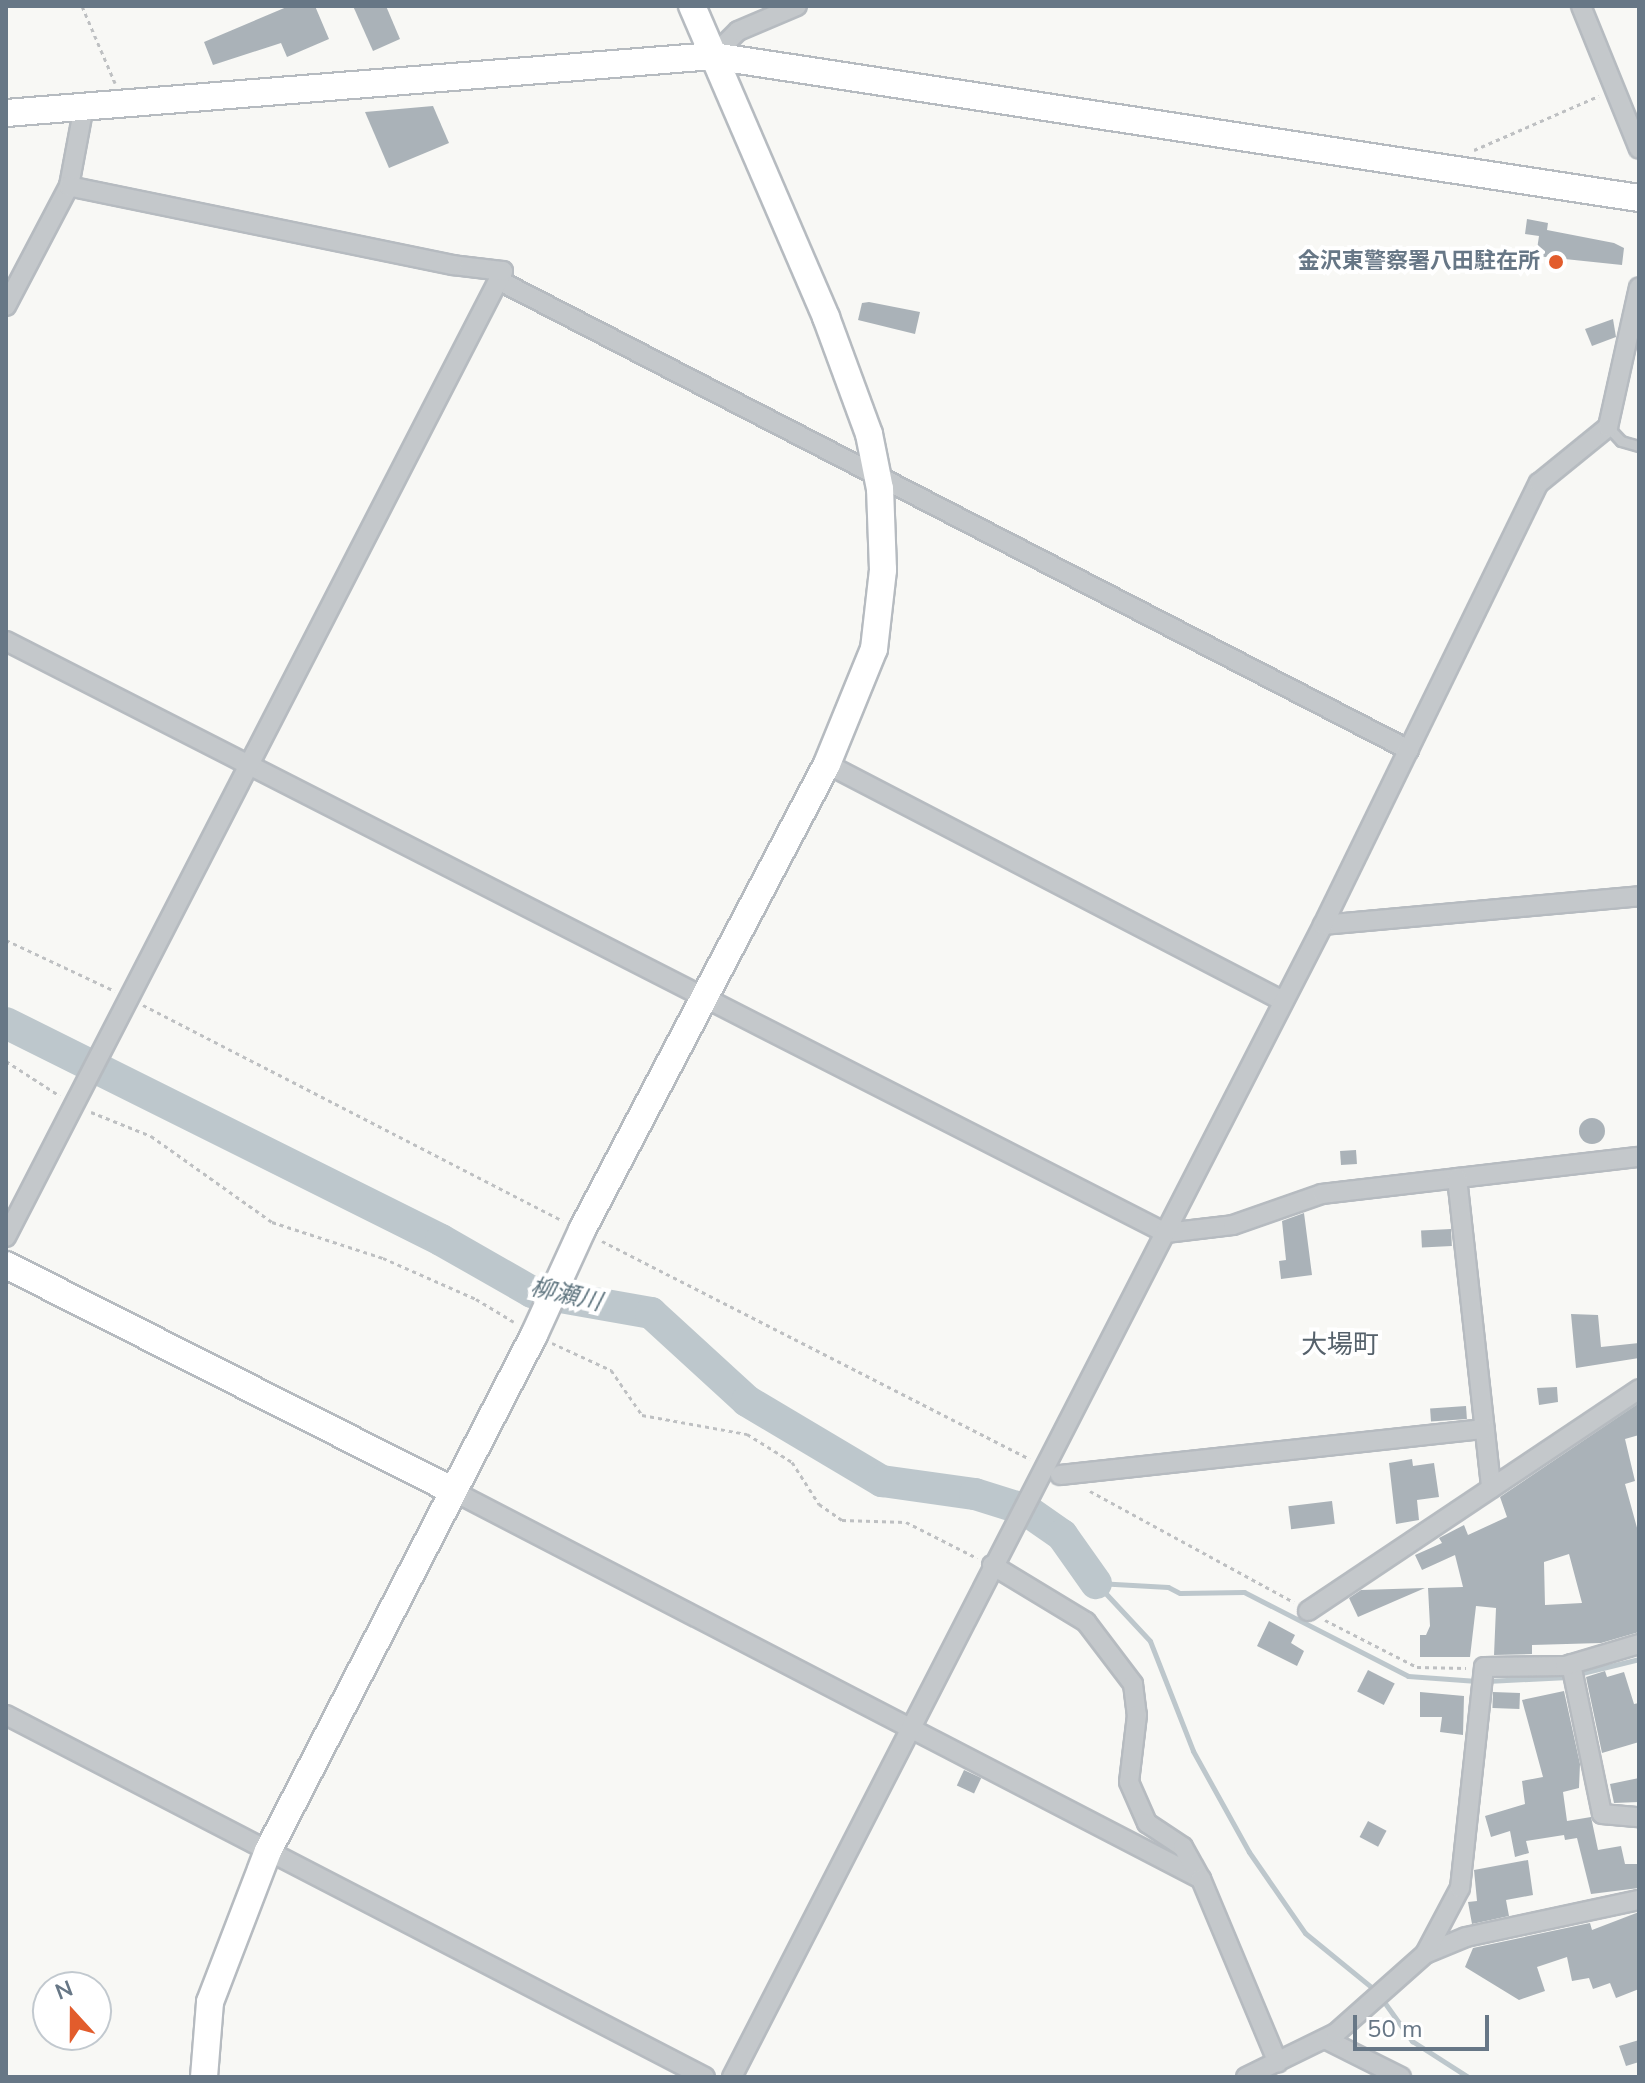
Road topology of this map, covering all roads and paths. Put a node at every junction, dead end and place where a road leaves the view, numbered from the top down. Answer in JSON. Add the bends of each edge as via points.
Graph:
{"nodes":[{"id":1,"x":82,"y":6,"type":"edge"},
{"id":2,"x":692,"y":6,"type":"edge"},
{"id":3,"x":797,"y":6,"type":"edge"},
{"id":4,"x":1581,"y":6,"type":"edge"},
{"id":5,"x":713,"y":56,"type":"junction"},
{"id":6,"x":1617,"y":88,"type":"junction"},
{"id":7,"x":115,"y":104,"type":"junction"},
{"id":8,"x":84,"y":106,"type":"junction"},
{"id":9,"x":6,"y":113,"type":"edge"},
{"id":10,"x":1639,"y":149,"type":"edge"},
{"id":11,"x":1435,"y":167,"type":"junction"},
{"id":12,"x":69,"y":186,"type":"junction"},
{"id":13,"x":1639,"y":198,"type":"edge"},
{"id":14,"x":498,"y":280,"type":"junction"},
{"id":15,"x":1639,"y":287,"type":"edge"},
{"id":16,"x":6,"y":306,"type":"edge"},
{"id":17,"x":1608,"y":427,"type":"junction"},
{"id":18,"x":1639,"y":446,"type":"edge"},
{"id":19,"x":878,"y":478,"type":"junction"},
{"id":20,"x":6,"y":641,"type":"edge"},
{"id":21,"x":1409,"y":750,"type":"junction"},
{"id":22,"x":827,"y":764,"type":"junction"},
{"id":23,"x":249,"y":765,"type":"junction"},
{"id":24,"x":1639,"y":896,"type":"edge"},
{"id":25,"x":1323,"y":925,"type":"junction"},
{"id":26,"x":6,"y":940,"type":"edge"},
{"id":27,"x":706,"y":997,"type":"junction"},
{"id":28,"x":129,"y":998,"type":"junction"},
{"id":29,"x":1283,"y":1001,"type":"junction"},
{"id":30,"x":6,"y":1061,"type":"edge"},
{"id":31,"x":73,"y":1106,"type":"junction"},
{"id":32,"x":1639,"y":1157,"type":"edge"},
{"id":33,"x":1457,"y":1178,"type":"junction"},
{"id":34,"x":582,"y":1230,"type":"junction"},
{"id":35,"x":1166,"y":1233,"type":"junction"},
{"id":36,"x":6,"y":1237,"type":"edge"},
{"id":37,"x":6,"y":1265,"type":"edge"},
{"id":38,"x":534,"y":1335,"type":"junction"},
{"id":39,"x":1639,"y":1389,"type":"edge"},
{"id":40,"x":1485,"y":1429,"type":"junction"},
{"id":41,"x":1041,"y":1470,"type":"junction"},
{"id":42,"x":1060,"y":1475,"type":"joint"},
{"id":43,"x":1491,"y":1488,"type":"junction"},
{"id":44,"x":451,"y":1490,"type":"junction"},
{"id":45,"x":993,"y":1562,"type":"junction"},
{"id":46,"x":1308,"y":1611,"type":"junction"},
{"id":47,"x":1639,"y":1644,"type":"edge"},
{"id":48,"x":1571,"y":1665,"type":"junction"},
{"id":49,"x":1483,"y":1676,"type":"junction"},
{"id":50,"x":6,"y":1715,"type":"edge"},
{"id":51,"x":908,"y":1728,"type":"junction"},
{"id":52,"x":1639,"y":1817,"type":"edge"},
{"id":53,"x":268,"y":1851,"type":"junction"},
{"id":54,"x":1201,"y":1879,"type":"junction"},
{"id":55,"x":1639,"y":1900,"type":"edge"},
{"id":56,"x":1421,"y":1958,"type":"junction"},
{"id":57,"x":1325,"y":2039,"type":"junction"},
{"id":58,"x":1278,"y":2063,"type":"junction"},
{"id":59,"x":204,"y":2077,"type":"edge"},
{"id":60,"x":705,"y":2077,"type":"edge"},
{"id":61,"x":732,"y":2077,"type":"edge"},
{"id":62,"x":1246,"y":2077,"type":"edge"},
{"id":63,"x":1401,"y":2077,"type":"edge"}],
"edges":[{"from":1,"to":7,"type":"path","via":[[115,83]]},
{"from":2,"to":5,"type":"street"},
{"from":3,"to":5,"type":"street","via":[[738,31]]},
{"from":4,"to":6,"type":"street"},
{"from":5,"to":7,"type":"street"},
{"from":5,"to":11,"type":"street"},
{"from":5,"to":19,"type":"street","via":[[826,317],[869,434]]},
{"from":6,"to":10,"type":"street"},
{"from":6,"to":11,"type":"path"},
{"from":7,"to":8,"type":"street"},
{"from":8,"to":9,"type":"street"},
{"from":8,"to":12,"type":"street"},
{"from":11,"to":13,"type":"street"},
{"from":12,"to":14,"type":"street","via":[[503,271]]},
{"from":12,"to":16,"type":"street"},
{"from":14,"to":19,"type":"street"},
{"from":14,"to":23,"type":"street"},
{"from":15,"to":17,"type":"street"},
{"from":17,"to":18,"type":"lane","via":[[1621,441]]},
{"from":17,"to":21,"type":"street","via":[[1539,483]]},
{"from":19,"to":21,"type":"street"},
{"from":19,"to":22,"type":"street","via":[[883,570],[874,649]]},
{"from":20,"to":23,"type":"street"},
{"from":21,"to":25,"type":"street"},
{"from":22,"to":27,"type":"street"},
{"from":22,"to":29,"type":"street"},
{"from":23,"to":27,"type":"street"},
{"from":23,"to":28,"type":"street"},
{"from":24,"to":25,"type":"street"},
{"from":25,"to":29,"type":"street"},
{"from":26,"to":28,"type":"path"},
{"from":27,"to":34,"type":"street"},
{"from":27,"to":35,"type":"street"},
{"from":28,"to":31,"type":"street"},
{"from":28,"to":34,"type":"path"},
{"from":29,"to":35,"type":"street"},
{"from":30,"to":31,"type":"path"},
{"from":31,"to":36,"type":"street"},
{"from":31,"to":38,"type":"path","via":[[151,1136],[272,1222],[383,1258],[476,1299]]},
{"from":32,"to":33,"type":"street"},
{"from":33,"to":35,"type":"street","via":[[1322,1194],[1233,1225]]},
{"from":33,"to":40,"type":"street"},
{"from":34,"to":38,"type":"street"},
{"from":34,"to":41,"type":"path"},
{"from":35,"to":41,"type":"street"},
{"from":37,"to":44,"type":"street"},
{"from":38,"to":44,"type":"street"},
{"from":38,"to":45,"type":"path","via":[[611,1370],[642,1415],[747,1434],[792,1462],[819,1504],[842,1520],[906,1522]]},
{"from":39,"to":43,"type":"street"},
{"from":40,"to":42,"type":"street"},
{"from":40,"to":43,"type":"street"},
{"from":41,"to":45,"type":"street"},
{"from":42,"to":46,"type":"path"},
{"from":43,"to":46,"type":"street"},
{"from":44,"to":51,"type":"street"},
{"from":44,"to":53,"type":"street"},
{"from":45,"to":51,"type":"street"},
{"from":45,"to":54,"type":"street","via":[[1086,1622],[1117,1657],[1133,1684],[1137,1715],[1129,1782],[1147,1823],[1183,1847]]},
{"from":46,"to":49,"type":"path","via":[[1417,1667]]},
{"from":47,"to":48,"type":"street"},
{"from":48,"to":49,"type":"street"},
{"from":48,"to":52,"type":"street","via":[[1602,1814]]},
{"from":49,"to":56,"type":"street","via":[[1460,1888]]},
{"from":50,"to":53,"type":"street"},
{"from":51,"to":54,"type":"street"},
{"from":51,"to":61,"type":"street"},
{"from":53,"to":59,"type":"street","via":[[210,2002]]},
{"from":53,"to":60,"type":"street"},
{"from":54,"to":58,"type":"street"},
{"from":55,"to":56,"type":"street","via":[[1466,1937]]},
{"from":56,"to":57,"type":"street"},
{"from":57,"to":58,"type":"street"},
{"from":57,"to":63,"type":"street"},
{"from":58,"to":62,"type":"street"}]}
